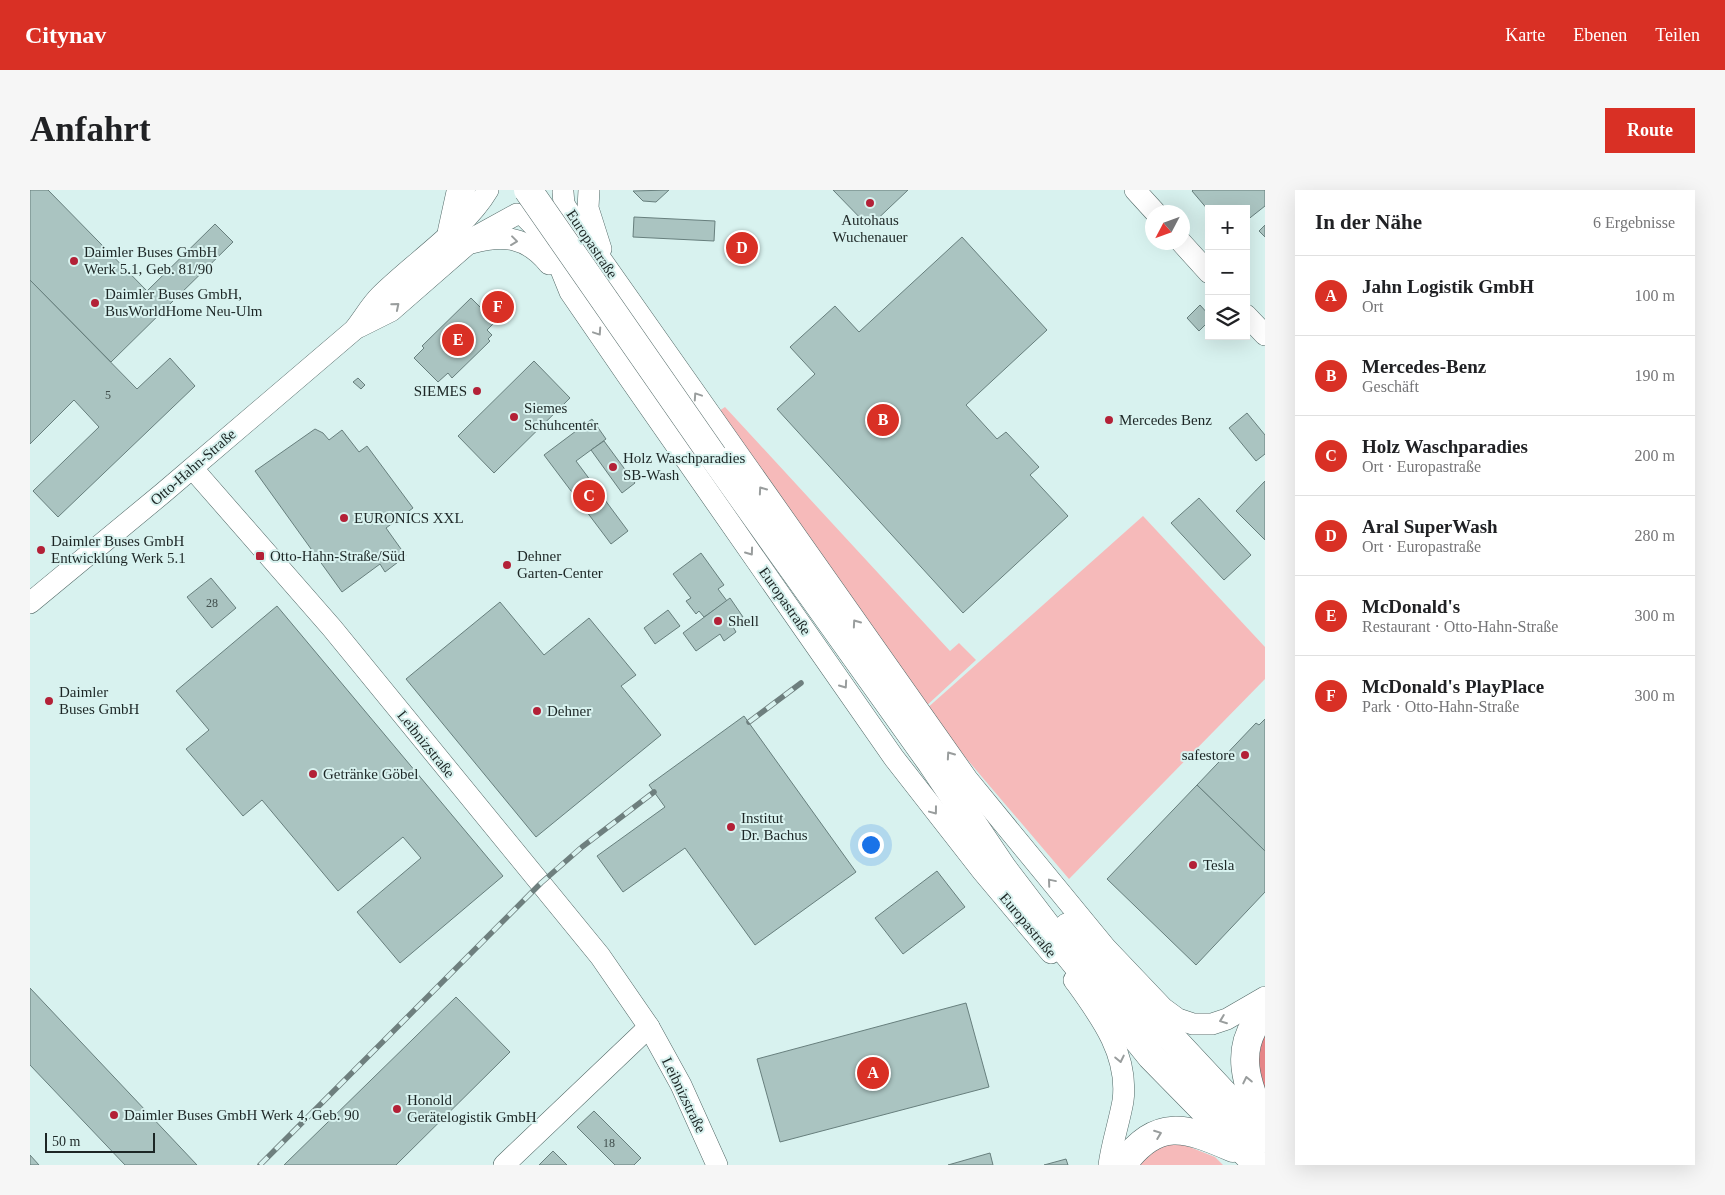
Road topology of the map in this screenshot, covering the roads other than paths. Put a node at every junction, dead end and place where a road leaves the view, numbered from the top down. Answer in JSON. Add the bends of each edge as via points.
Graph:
{"nodes":[{"id":1,"x":462,"y":190,"type":"edge"},
{"id":2,"x":488,"y":190,"type":"edge"},
{"id":3,"x":494,"y":190,"type":"edge"},
{"id":4,"x":589,"y":190,"type":"edge"},
{"id":5,"x":1135,"y":190,"type":"edge"},
{"id":6,"x":563,"y":191,"type":"edge"},
{"id":7,"x":1149,"y":205,"type":"edge"},
{"id":8,"x":523,"y":206,"type":"edge"},
{"id":9,"x":459,"y":238,"type":"junction"},
{"id":10,"x":1188,"y":250,"type":"edge"},
{"id":11,"x":607,"y":266,"type":"junction"},
{"id":12,"x":1205,"y":269,"type":"edge"},
{"id":13,"x":570,"y":292,"type":"junction"},
{"id":14,"x":1250,"y":319,"type":"edge"},
{"id":15,"x":1265,"y":335,"type":"edge"},
{"id":16,"x":192,"y":468,"type":"junction"},
{"id":17,"x":30,"y":603,"type":"edge"},
{"id":18,"x":931,"y":762,"type":"junction"},
{"id":19,"x":1105,"y":947,"type":"junction"},
{"id":20,"x":1068,"y":972,"type":"junction"},
{"id":21,"x":1265,"y":997,"type":"edge"},
{"id":22,"x":1265,"y":1012,"type":"edge"},
{"id":23,"x":649,"y":1027,"type":"junction"},
{"id":24,"x":1186,"y":1053,"type":"junction"},
{"id":25,"x":1151,"y":1056,"type":"junction"},
{"id":26,"x":1265,"y":1125,"type":"edge"},
{"id":27,"x":1256,"y":1152,"type":"edge"},
{"id":28,"x":504,"y":1165,"type":"edge"},
{"id":29,"x":717,"y":1165,"type":"edge"},
{"id":30,"x":1109,"y":1165,"type":"edge"},
{"id":31,"x":1122,"y":1165,"type":"edge"}],
"edges":[{"from":1,"to":9,"type":"highway"},
{"from":2,"to":9,"type":"street","name":"Otto-Hahn-Straße"},
{"from":3,"to":8,"type":"street","via":[[504,206]]},
{"from":4,"to":11,"type":"street","via":[[588,208]]},
{"from":5,"to":7,"type":"street"},
{"from":6,"to":8,"type":"street","name":"Otto-Hahn-Straße","via":[[555,205],[537,215]]},
{"from":6,"to":11,"type":"street","name":"Europastraße","via":[[569,212]]},
{"from":8,"to":9,"type":"street","name":"Otto-Hahn-Straße","via":[[487,229]]},
{"from":8,"to":13,"type":"street","name":"Europastraße","via":[[555,255]]},
{"from":8,"to":18,"type":"highway","name":"Europastraße","bridge":true,"via":[[713,456]]},
{"from":9,"to":13,"type":"street","one_way":true,"via":[[519,240],[531,245]]},
{"from":9,"to":16,"type":"street","name":"Otto-Hahn-Straße","via":[[379,297],[354,330]]},
{"from":10,"to":12,"type":"street"},
{"from":19,"to":11,"type":"street","name":"Europastraße","one_way":true,"via":[[968,780],[724,437]]},
{"from":13,"to":20,"type":"street","name":"Europastraße","one_way":true,"via":[[894,758],[983,872]]},
{"from":14,"to":15,"type":"street"},
{"from":16,"to":17,"type":"street","name":"Otto-Hahn-Straße"},
{"from":16,"to":23,"type":"street","name":"Leibnizstraße","via":[[332,628],[570,917]]},
{"from":18,"to":24,"type":"highway","name":"Europastraße","via":[[1069,929]]},
{"from":18,"to":25,"type":"highway","name":"Europastraße","via":[[1003,868]]},
{"from":21,"to":19,"type":"street","name":"Europastraße","one_way":true,"via":[[1227,1019],[1212,1024],[1193,1024],[1178,1019],[1163,1008]]},
{"from":19,"to":24,"type":"highway"},
{"from":20,"to":25,"type":"highway"},
{"from":20,"to":30,"type":"street","name":"Europastraße","one_way":true,"via":[[1118,1048],[1123,1100]]},
{"from":26,"to":22,"type":"highway","one_way":true,"via":[[1246,1080],[1244,1060],[1249,1037]]},
{"from":23,"to":28,"type":"street"},
{"from":23,"to":29,"type":"street","name":"Leibnizstraße","via":[[681,1085]]},
{"from":24,"to":27,"type":"highway","name":"Europastraße"},
{"from":25,"to":27,"type":"highway","name":"Europastraße"},
{"from":31,"to":27,"type":"highway","one_way":true,"via":[[1147,1138],[1161,1131],[1179,1129]]}]}
